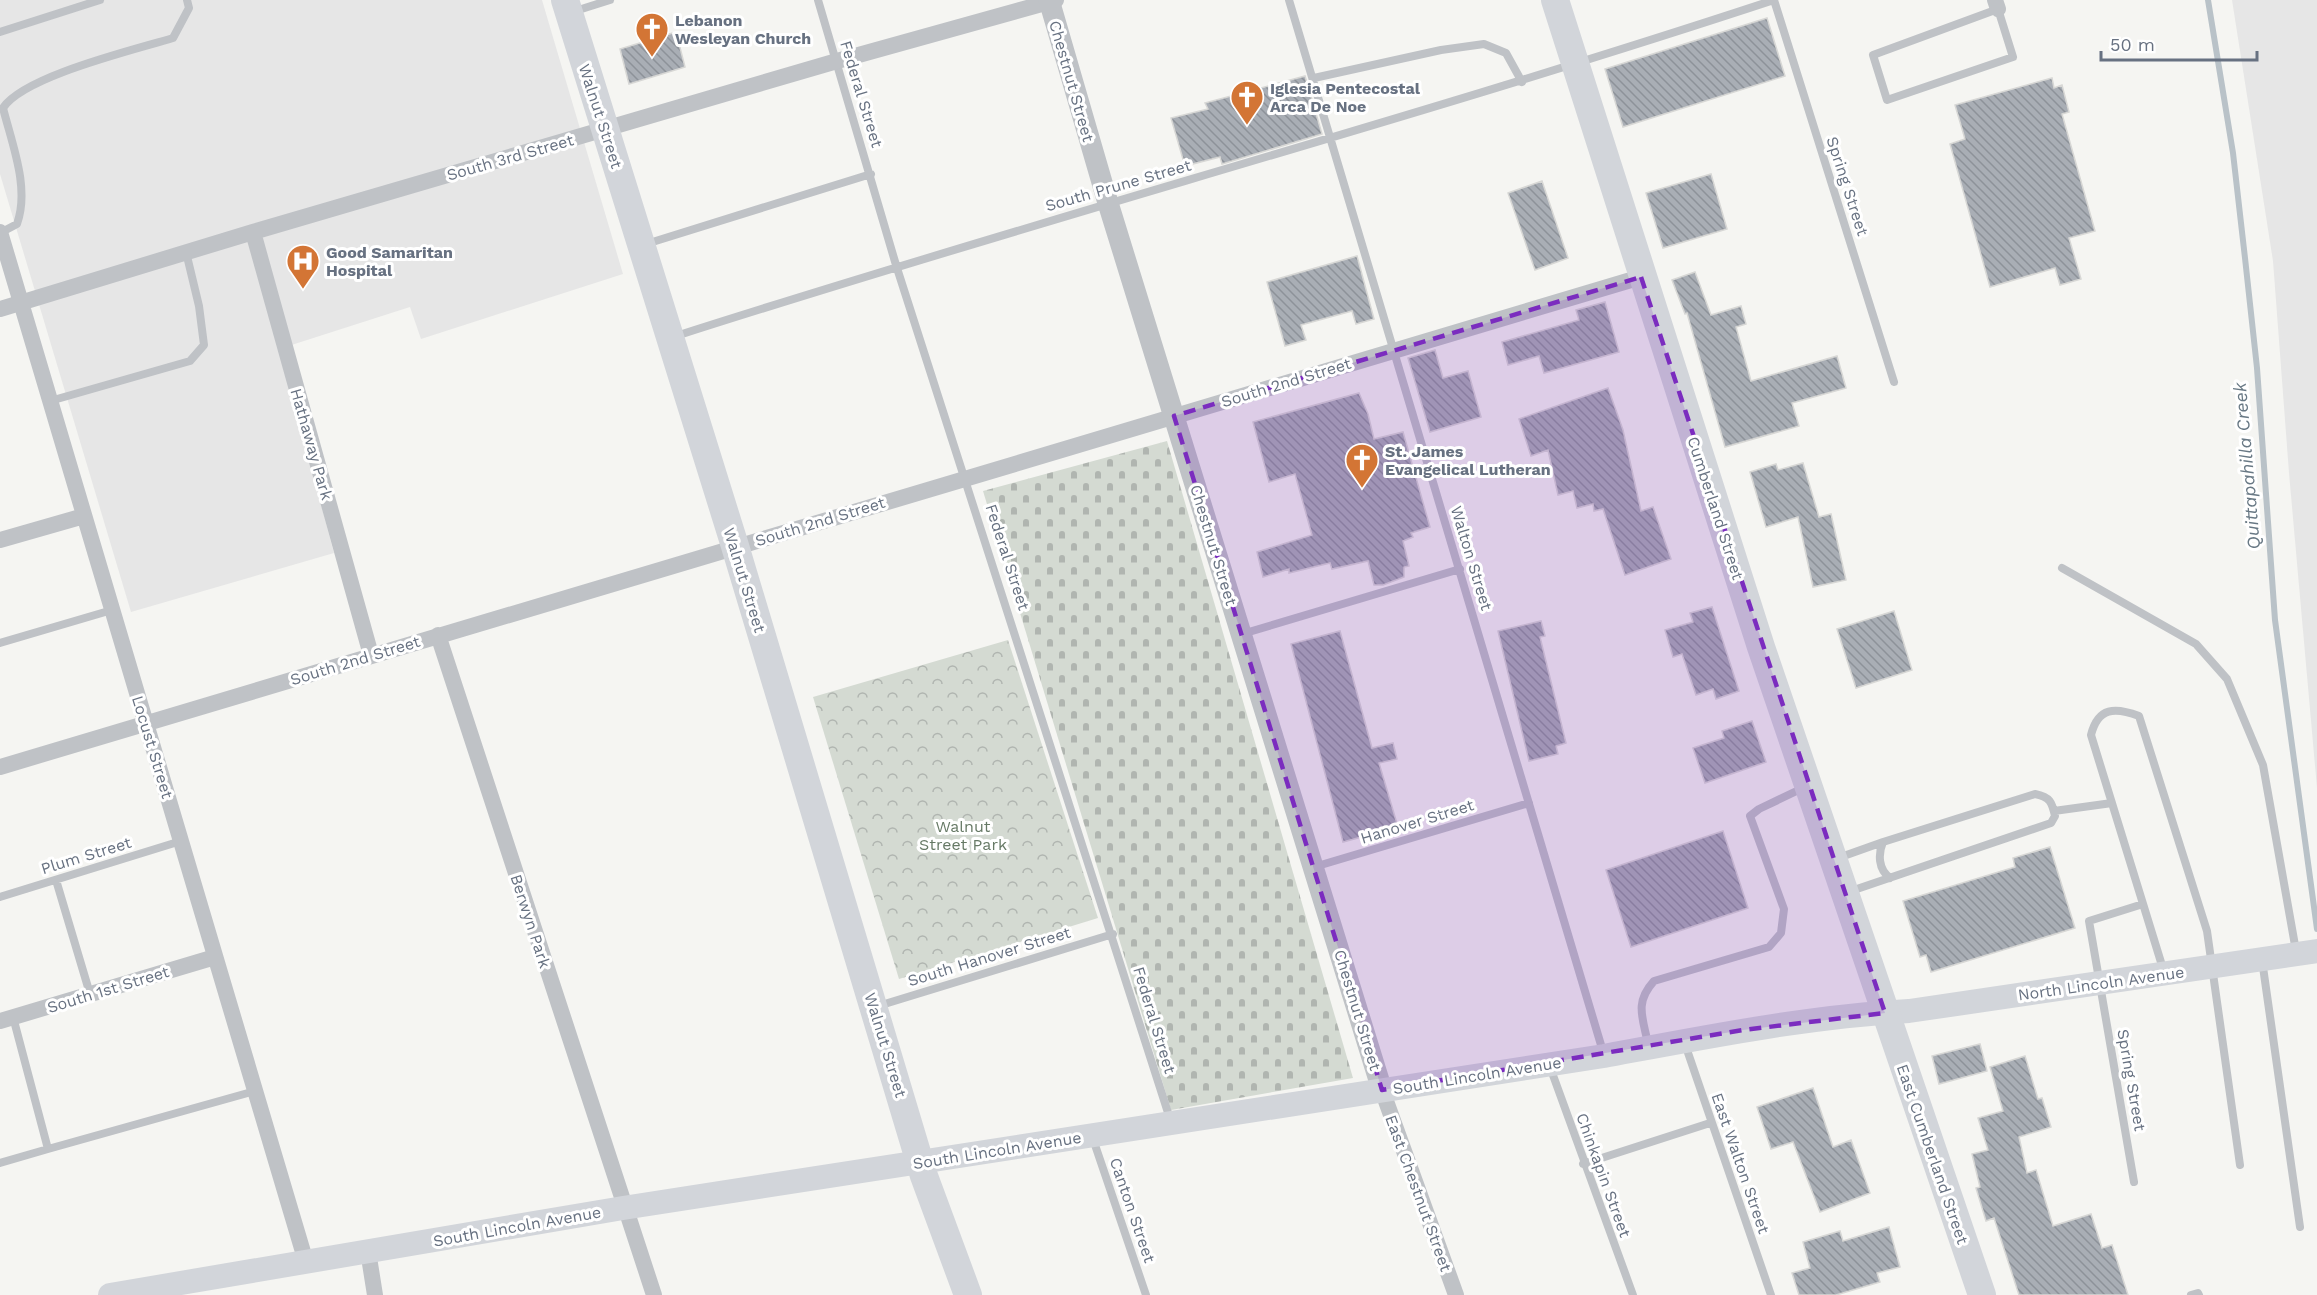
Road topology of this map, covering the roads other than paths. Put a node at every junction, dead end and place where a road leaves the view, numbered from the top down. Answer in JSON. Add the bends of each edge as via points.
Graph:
{"nodes":[{"id":1,"x":100,"y":0,"type":"edge"},
{"id":2,"x":187,"y":0,"type":"edge"},
{"id":3,"x":610,"y":0,"type":"edge"},
{"id":4,"x":818,"y":0,"type":"edge"},
{"id":5,"x":1290,"y":0,"type":"edge"},
{"id":6,"x":1555,"y":0,"type":"edge"},
{"id":7,"x":1774,"y":0,"type":"edge"},
{"id":8,"x":1052,"y":1,"type":"edge"},
{"id":9,"x":1996,"y":5,"type":"edge"},
{"id":10,"x":567,"y":7,"type":"edge"},
{"id":11,"x":0,"y":32,"type":"edge"},
{"id":12,"x":837,"y":61,"type":"junction"},
{"id":13,"x":1575,"y":66,"type":"junction"},
{"id":14,"x":1314,"y":78,"type":"junction"},
{"id":15,"x":1522,"y":82,"type":"junction"},
{"id":16,"x":605,"y":129,"type":"junction"},
{"id":17,"x":1332,"y":140,"type":"junction"},
{"id":18,"x":871,"y":174,"type":"junction"},
{"id":19,"x":1108,"y":203,"type":"junction"},
{"id":20,"x":0,"y":232,"type":"edge"},
{"id":21,"x":253,"y":232,"type":"junction"},
{"id":22,"x":643,"y":245,"type":"junction"},
{"id":23,"x":186,"y":252,"type":"junction"},
{"id":24,"x":896,"y":265,"type":"junction"},
{"id":25,"x":1641,"y":277,"type":"junction"},
{"id":26,"x":21,"y":303,"type":"junction"},
{"id":27,"x":0,"y":309,"type":"edge"},
{"id":28,"x":670,"y":338,"type":"junction"},
{"id":29,"x":1395,"y":350,"type":"junction"},
{"id":30,"x":1894,"y":382,"type":"dead end"},
{"id":31,"x":50,"y":401,"type":"junction"},
{"id":32,"x":1174,"y":416,"type":"junction"},
{"id":33,"x":966,"y":477,"type":"junction"},
{"id":34,"x":84,"y":516,"type":"junction"},
{"id":35,"x":0,"y":540,"type":"edge"},
{"id":36,"x":735,"y":546,"type":"junction"},
{"id":37,"x":2062,"y":568,"type":"dead end"},
{"id":38,"x":1460,"y":569,"type":"junction"},
{"id":39,"x":112,"y":610,"type":"junction"},
{"id":40,"x":1241,"y":634,"type":"junction"},
{"id":41,"x":438,"y":635,"type":"junction"},
{"id":42,"x":0,"y":643,"type":"edge"},
{"id":43,"x":371,"y":656,"type":"junction"},
{"id":44,"x":146,"y":723,"type":"junction"},
{"id":45,"x":0,"y":767,"type":"edge"},
{"id":46,"x":1808,"y":786,"type":"junction"},
{"id":47,"x":1529,"y":803,"type":"junction"},
{"id":48,"x":2112,"y":803,"type":"junction"},
{"id":49,"x":2054,"y":811,"type":"junction"},
{"id":50,"x":181,"y":841,"type":"junction"},
{"id":51,"x":1883,"y":842,"type":"junction"},
{"id":52,"x":1833,"y":860,"type":"junction"},
{"id":53,"x":1314,"y":867,"type":"junction"},
{"id":54,"x":1890,"y":878,"type":"junction"},
{"id":55,"x":56,"y":880,"type":"junction"},
{"id":56,"x":1844,"y":893,"type":"junction"},
{"id":57,"x":0,"y":897,"type":"edge"},
{"id":58,"x":2143,"y":904,"type":"junction"},
{"id":59,"x":1113,"y":934,"type":"junction"},
{"id":60,"x":2308,"y":953,"type":"edge"},
{"id":61,"x":215,"y":957,"type":"junction"},
{"id":62,"x":2262,"y":959,"type":"junction"},
{"id":63,"x":2211,"y":967,"type":"junction"},
{"id":64,"x":2165,"y":974,"type":"junction"},
{"id":65,"x":2100,"y":983,"type":"junction"},
{"id":66,"x":90,"y":994,"type":"junction"},
{"id":67,"x":875,"y":1006,"type":"junction"},
{"id":68,"x":1885,"y":1012,"type":"junction"},
{"id":69,"x":6,"y":1019,"type":"edge"},
{"id":70,"x":1684,"y":1041,"type":"junction"},
{"id":71,"x":1649,"y":1047,"type":"junction"},
{"id":72,"x":1604,"y":1056,"type":"junction"},
{"id":73,"x":1548,"y":1064,"type":"junction"},
{"id":74,"x":1382,"y":1090,"type":"junction"},
{"id":75,"x":255,"y":1091,"type":"junction"},
{"id":76,"x":1172,"y":1122,"type":"junction"},
{"id":77,"x":1710,"y":1123,"type":"junction"},
{"id":78,"x":1092,"y":1135,"type":"junction"},
{"id":79,"x":48,"y":1149,"type":"junction"},
{"id":80,"x":920,"y":1162,"type":"junction"},
{"id":81,"x":0,"y":1163,"type":"edge"},
{"id":82,"x":1583,"y":1164,"type":"junction"},
{"id":83,"x":2240,"y":1165,"type":"dead end"},
{"id":84,"x":2134,"y":1182,"type":"dead end"},
{"id":85,"x":623,"y":1208,"type":"junction"},
{"id":86,"x":2300,"y":1227,"type":"dead end"},
{"id":87,"x":368,"y":1251,"type":"junction"},
{"id":88,"x":306,"y":1262,"type":"junction"},
{"id":89,"x":110,"y":1295,"type":"edge"},
{"id":90,"x":375,"y":1295,"type":"edge"},
{"id":91,"x":654,"y":1295,"type":"edge"},
{"id":92,"x":968,"y":1295,"type":"edge"},
{"id":93,"x":1146,"y":1295,"type":"edge"},
{"id":94,"x":1456,"y":1295,"type":"edge"},
{"id":95,"x":1633,"y":1295,"type":"edge"},
{"id":96,"x":1771,"y":1295,"type":"edge"},
{"id":97,"x":1982,"y":1295,"type":"edge"}],
"edges":[{"from":1,"to":11,"type":"lane"},
{"from":2,"to":20,"type":"lane","via":[[189,8],[173,38],[73,69],[10,98],[3,108],[23,208],[17,224]]},
{"from":3,"to":10,"type":"lane"},
{"from":4,"to":12,"type":"lane","name":"Federal Street"},
{"from":5,"to":14,"type":"lane","name":"Walton Street"},
{"from":6,"to":13,"type":"highway","name":"Cumberland Street"},
{"from":7,"to":13,"type":"lane","name":"South Prune Street"},
{"from":7,"to":30,"type":"lane","name":"Spring Street"},
{"from":8,"to":12,"type":"street","name":"South 3rd Street"},
{"from":8,"to":19,"type":"street","name":"Chestnut Street"},
{"from":9,"to":9,"type":"lane","via":[[1873,55],[1887,100],[2013,57]]},
{"from":10,"to":16,"type":"highway","name":"Walnut Street"},
{"from":12,"to":16,"type":"street","name":"South 3rd Street"},
{"from":12,"to":18,"type":"lane","name":"Federal Street"},
{"from":13,"to":15,"type":"lane","name":"South Prune Street"},
{"from":13,"to":25,"type":"highway","name":"Cumberland Street"},
{"from":14,"to":15,"type":"lane","via":[[1484,44],[1506,53]]},
{"from":14,"to":17,"type":"lane","name":"Walton Street"},
{"from":15,"to":17,"type":"lane","name":"South Prune Street"},
{"from":16,"to":21,"type":"street","name":"South 3rd Street"},
{"from":16,"to":22,"type":"highway","name":"Walnut Street"},
{"from":17,"to":19,"type":"lane","name":"South Prune Street"},
{"from":17,"to":29,"type":"lane","name":"Walton Street"},
{"from":18,"to":22,"type":"lane"},
{"from":18,"to":24,"type":"lane","name":"Federal Street"},
{"from":19,"to":24,"type":"lane","name":"South Prune Street"},
{"from":19,"to":32,"type":"street","name":"Chestnut Street"},
{"from":20,"to":26,"type":"street","name":"Locust Street"},
{"from":21,"to":23,"type":"street","name":"South 3rd Street"},
{"from":21,"to":43,"type":"street","name":"Hathaway Park"},
{"from":22,"to":28,"type":"highway","name":"Walnut Street"},
{"from":23,"to":26,"type":"street","name":"South 3rd Street"},
{"from":23,"to":31,"type":"lane","via":[[204,345],[190,361]]},
{"from":24,"to":28,"type":"lane","name":"South Prune Street"},
{"from":24,"to":33,"type":"lane","name":"Federal Street"},
{"from":25,"to":29,"type":"street","name":"South 2nd Street"},
{"from":25,"to":46,"type":"highway","name":"Cumberland Street"},
{"from":26,"to":27,"type":"street","name":"South 3rd Street"},
{"from":26,"to":31,"type":"street","name":"Locust Street"},
{"from":28,"to":36,"type":"highway","name":"Walnut Street"},
{"from":29,"to":32,"type":"street","name":"South 2nd Street"},
{"from":29,"to":38,"type":"lane","name":"Walton Street"},
{"from":31,"to":34,"type":"street","name":"Locust Street"},
{"from":32,"to":33,"type":"street","name":"South 2nd Street"},
{"from":32,"to":40,"type":"street","name":"Chestnut Street"},
{"from":33,"to":36,"type":"street","name":"South 2nd Street"},
{"from":33,"to":59,"type":"lane","name":"Federal Street"},
{"from":34,"to":35,"type":"street"},
{"from":34,"to":39,"type":"street","name":"Locust Street"},
{"from":36,"to":41,"type":"street","name":"South 2nd Street"},
{"from":36,"to":67,"type":"highway","name":"Walnut Street"},
{"from":37,"to":60,"type":"lane","via":[[2196,644],[2227,679],[2263,765]]},
{"from":38,"to":40,"type":"lane"},
{"from":38,"to":47,"type":"lane","name":"Walton Street"},
{"from":39,"to":42,"type":"lane"},
{"from":39,"to":44,"type":"street","name":"Locust Street"},
{"from":40,"to":53,"type":"street","name":"Chestnut Street"},
{"from":41,"to":43,"type":"street","name":"South 2nd Street"},
{"from":41,"to":85,"type":"street","name":"Berwyn Park"},
{"from":43,"to":44,"type":"street","name":"South 2nd Street"},
{"from":44,"to":45,"type":"street","name":"South 2nd Street"},
{"from":44,"to":50,"type":"street","name":"Locust Street"},
{"from":46,"to":52,"type":"highway","name":"Cumberland Street"},
{"from":46,"to":71,"type":"lane","via":[[1750,816],[1784,909],[1781,933],[1769,947],[1654,981],[1644,992],[1641,1005]]},
{"from":47,"to":53,"type":"lane","name":"Hanover Street"},
{"from":47,"to":72,"type":"lane","name":"Walton Street"},
{"from":48,"to":49,"type":"lane"},
{"from":48,"to":58,"type":"lane"},
{"from":48,"to":63,"type":"lane","via":[[2091,735],[2094,722],[2108,711],[2121,710],[2139,716],[2207,931]]},
{"from":49,"to":51,"type":"lane","via":[[2047,797],[2035,794]]},
{"from":49,"to":54,"type":"lane","via":[[2051,823]]},
{"from":50,"to":55,"type":"lane","name":"Plum Street"},
{"from":50,"to":61,"type":"street","name":"Locust Street"},
{"from":51,"to":52,"type":"lane"},
{"from":51,"to":54,"type":"lane","via":[[1880,862]]},
{"from":52,"to":56,"type":"highway","name":"Cumberland Street"},
{"from":53,"to":74,"type":"street","name":"Chestnut Street"},
{"from":54,"to":56,"type":"lane"},
{"from":55,"to":57,"type":"lane","name":"Plum Street"},
{"from":55,"to":66,"type":"lane"},
{"from":56,"to":68,"type":"highway","name":"Cumberland Street"},
{"from":58,"to":64,"type":"lane"},
{"from":58,"to":65,"type":"lane","name":"Spring Street","via":[[2089,921]]},
{"from":59,"to":67,"type":"lane","name":"South Hanover Street"},
{"from":59,"to":76,"type":"lane","name":"Federal Street"},
{"from":60,"to":62,"type":"main road","name":"North Lincoln Avenue"},
{"from":61,"to":66,"type":"street","name":"South 1st Street"},
{"from":61,"to":75,"type":"street","name":"Locust Street"},
{"from":62,"to":63,"type":"main road","name":"North Lincoln Avenue"},
{"from":62,"to":86,"type":"lane"},
{"from":63,"to":64,"type":"main road","name":"North Lincoln Avenue"},
{"from":63,"to":83,"type":"lane"},
{"from":64,"to":65,"type":"main road","name":"North Lincoln Avenue"},
{"from":65,"to":68,"type":"main road","name":"North Lincoln Avenue"},
{"from":65,"to":84,"type":"lane","name":"Spring Street"},
{"from":66,"to":69,"type":"street","name":"South 1st Street"},
{"from":67,"to":80,"type":"highway","name":"Walnut Street"},
{"from":68,"to":70,"type":"main road","name":"South Lincoln Avenue"},
{"from":68,"to":97,"type":"highway","name":"East Cumberland Street"},
{"from":69,"to":79,"type":"lane"},
{"from":70,"to":71,"type":"main road","name":"South Lincoln Avenue"},
{"from":70,"to":77,"type":"lane","name":"East Walton Street"},
{"from":71,"to":72,"type":"main road","name":"South Lincoln Avenue"},
{"from":72,"to":73,"type":"main road","name":"South Lincoln Avenue"},
{"from":73,"to":74,"type":"main road","name":"South Lincoln Avenue"},
{"from":73,"to":82,"type":"lane","name":"Chinkapin Street"},
{"from":74,"to":76,"type":"main road","name":"South Lincoln Avenue"},
{"from":74,"to":94,"type":"street","name":"East Chestnut Street"},
{"from":75,"to":79,"type":"lane"},
{"from":75,"to":88,"type":"street","name":"Locust Street"},
{"from":76,"to":78,"type":"main road","name":"South Lincoln Avenue"},
{"from":77,"to":82,"type":"lane"},
{"from":77,"to":96,"type":"lane","name":"East Walton Street"},
{"from":78,"to":80,"type":"main road","name":"South Lincoln Avenue"},
{"from":78,"to":93,"type":"lane","name":"Canton Street"},
{"from":79,"to":81,"type":"lane"},
{"from":80,"to":85,"type":"main road","name":"South Lincoln Avenue"},
{"from":80,"to":92,"type":"highway","name":"Walnut Street"},
{"from":82,"to":95,"type":"lane","name":"Chinkapin Street"},
{"from":85,"to":87,"type":"main road","name":"South Lincoln Avenue"},
{"from":85,"to":91,"type":"street","name":"Berwyn Park"},
{"from":87,"to":88,"type":"main road","name":"South Lincoln Avenue"},
{"from":87,"to":90,"type":"street"},
{"from":88,"to":89,"type":"main road","name":"South Lincoln Avenue"}]}
